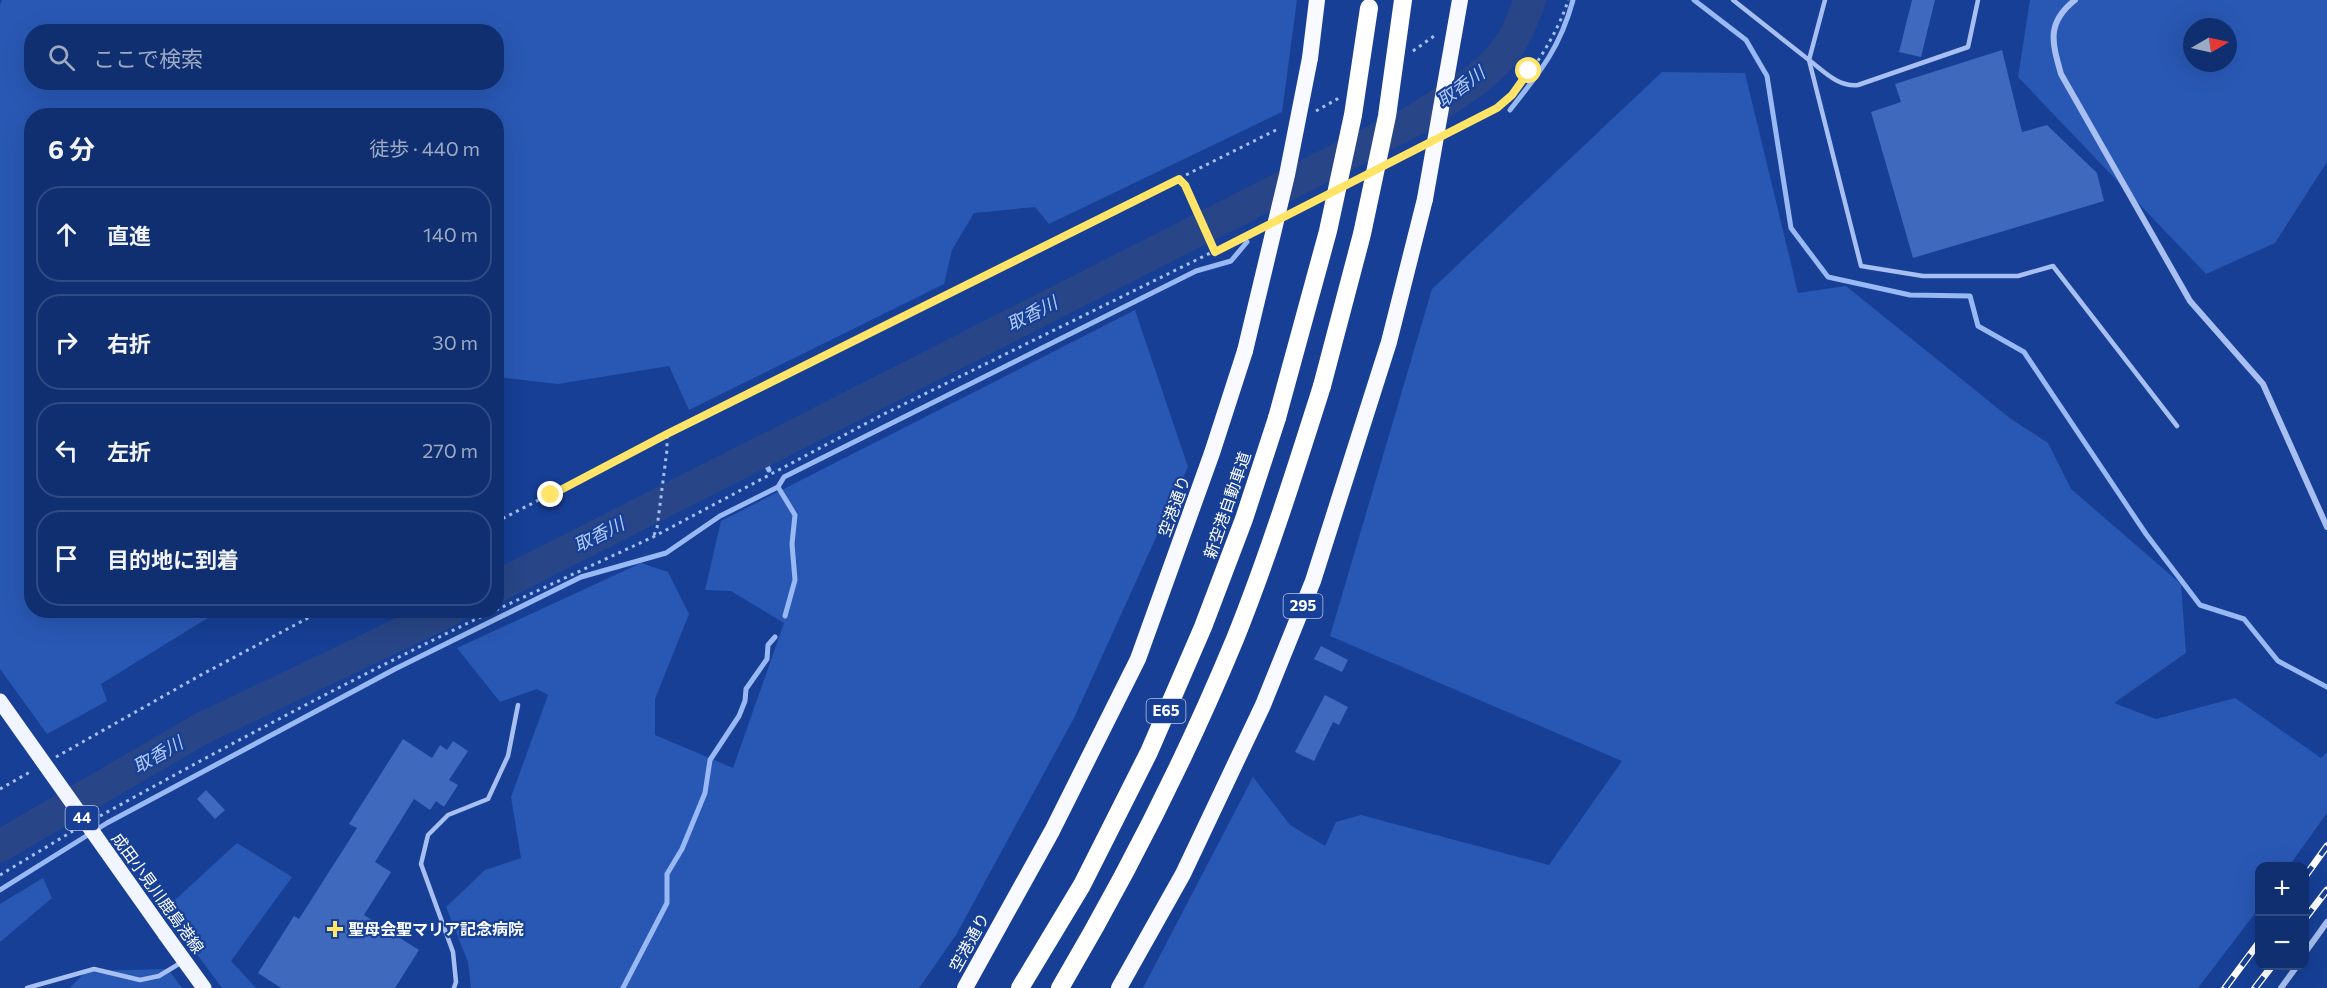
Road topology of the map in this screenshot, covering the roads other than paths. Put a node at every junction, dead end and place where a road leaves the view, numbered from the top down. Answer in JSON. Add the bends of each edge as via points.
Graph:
{"nodes":[{"id":1,"x":1317,"y":0,"type":"edge"},
{"id":2,"x":1403,"y":0,"type":"edge"},
{"id":3,"x":1460,"y":0,"type":"edge"},
{"id":4,"x":1733,"y":0,"type":"edge"},
{"id":5,"x":1825,"y":0,"type":"edge"},
{"id":6,"x":1978,"y":0,"type":"edge"},
{"id":7,"x":2075,"y":0,"type":"edge"},
{"id":8,"x":1369,"y":4,"type":"edge"},
{"id":9,"x":1809,"y":60,"type":"junction"},
{"id":10,"x":2177,"y":426,"type":"dead end"},
{"id":11,"x":2327,"y":528,"type":"edge"},
{"id":12,"x":0,"y":701,"type":"edge"},
{"id":13,"x":518,"y":705,"type":"dead end"},
{"id":14,"x":2327,"y":922,"type":"edge"},
{"id":15,"x":2309,"y":947,"type":"edge"},
{"id":16,"x":184,"y":961,"type":"junction"},
{"id":17,"x":2294,"y":970,"type":"edge"},
{"id":18,"x":27,"y":988,"type":"edge"},
{"id":19,"x":204,"y":988,"type":"edge"},
{"id":20,"x":454,"y":988,"type":"edge"},
{"id":21,"x":964,"y":988,"type":"edge"},
{"id":22,"x":1020,"y":988,"type":"edge"},
{"id":23,"x":1060,"y":988,"type":"edge"},
{"id":24,"x":1119,"y":988,"type":"edge"},
{"id":25,"x":2281,"y":988,"type":"edge"}],
"edges":[{"from":1,"to":21,"type":"highway","name":"空港通り","bridge":true,"via":[[1287,175],[1245,351],[1212,453],[1138,659],[1052,831]]},
{"from":2,"to":23,"type":"highway","number":"E65","bridge":true,"via":[[1383,137],[1362,234],[1322,386],[1283,509],[1235,639],[1178,766],[1111,901]]},
{"from":3,"to":24,"type":"highway","number":"295","bridge":true,"via":[[1425,199],[1389,342],[1313,581],[1263,705],[1183,874]]},
{"from":4,"to":9,"type":"lane"},
{"from":5,"to":9,"type":"lane"},
{"from":6,"to":9,"type":"lane","via":[[1968,47],[1846,86]]},
{"from":7,"to":11,"type":"street","via":[[2054,25],[2052,44],[2061,74],[2190,302],[2263,384]]},
{"from":8,"to":22,"type":"highway","name":"新空港自動車道","number":"E65","bridge":true,"via":[[1353,115],[1328,231],[1277,418],[1244,519],[1149,752],[1082,885]]},
{"from":9,"to":10,"type":"lane","via":[[1861,266],[1923,276],[2018,276],[2053,266]]},
{"from":12,"to":16,"type":"main road","name":"成田小見川鹿島港線","number":"44","bridge":true},
{"from":13,"to":20,"type":"lane","via":[[508,756],[488,799],[448,815],[428,835],[421,864],[453,952]]},
{"from":14,"to":15,"type":"street"},
{"from":16,"to":18,"type":"lane","via":[[159,976],[140,980],[94,969]]},
{"from":16,"to":19,"type":"main road","name":"成田小見川鹿島港線","number":"44"},
{"from":17,"to":25,"type":"street"}]}
